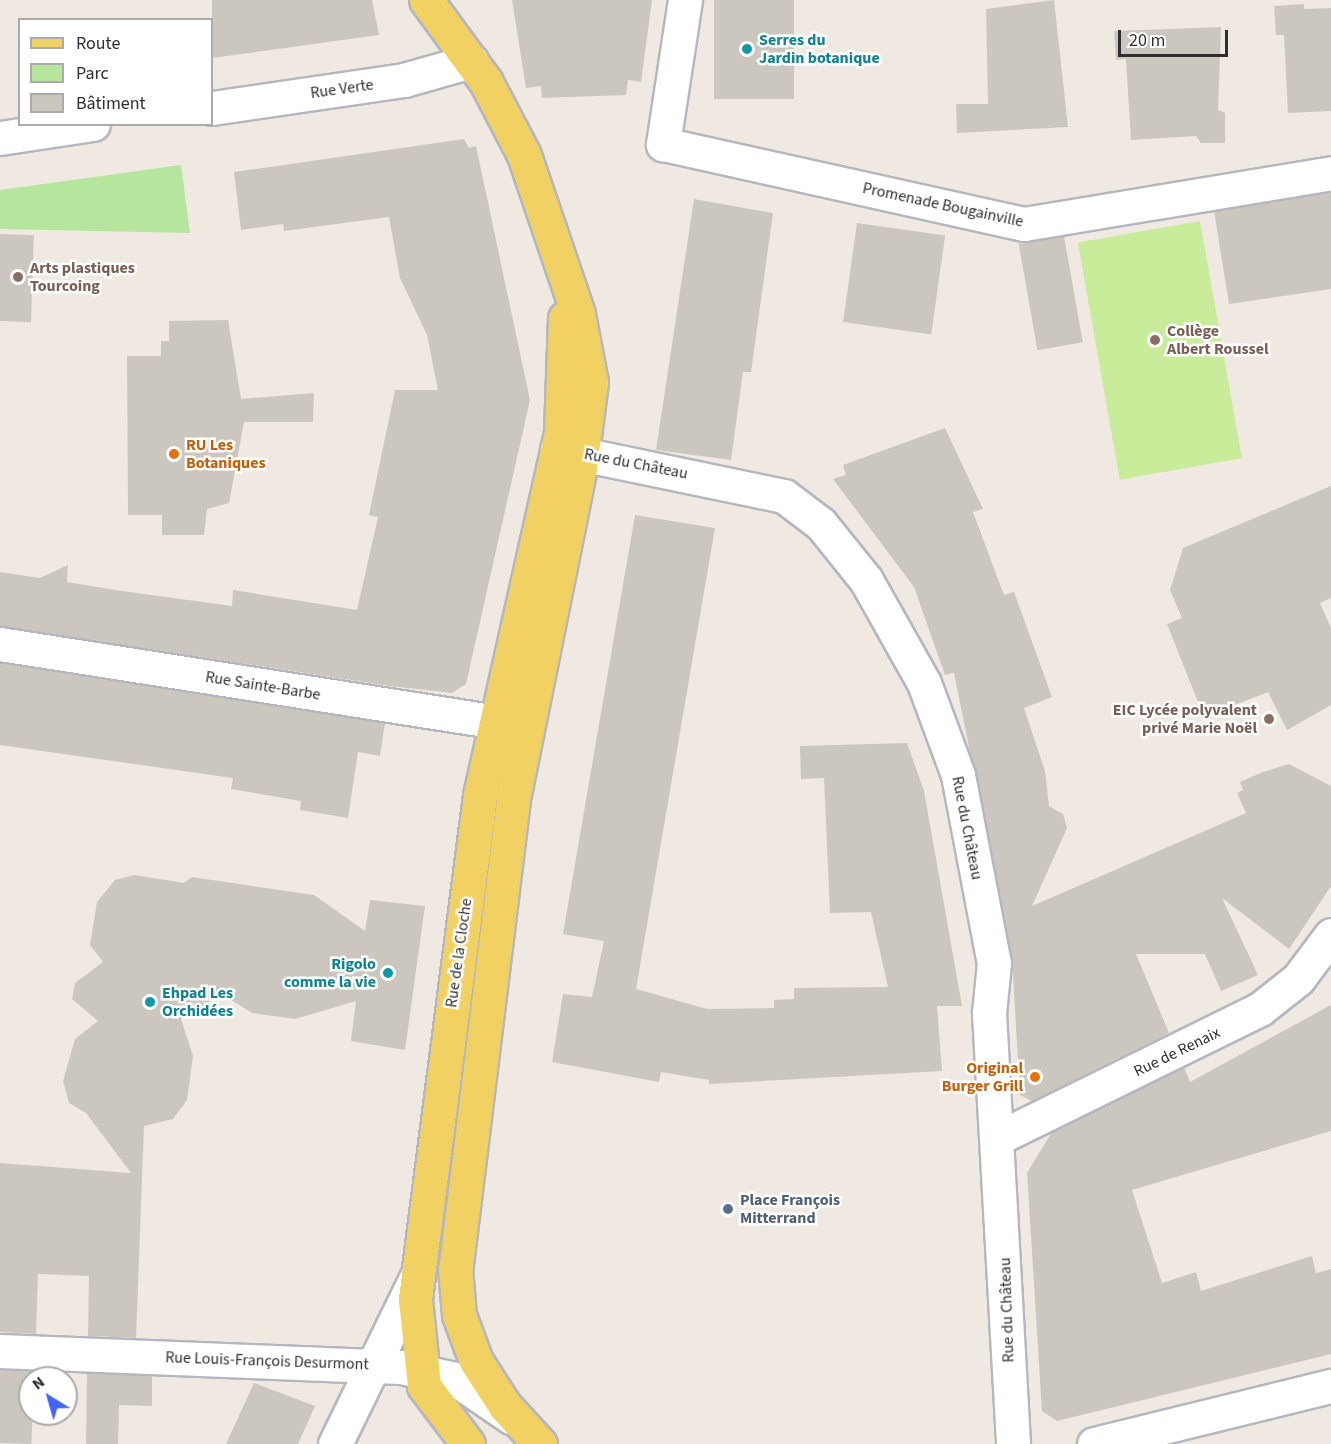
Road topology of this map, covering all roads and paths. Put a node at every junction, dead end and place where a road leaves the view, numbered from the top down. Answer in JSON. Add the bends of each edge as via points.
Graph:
{"nodes":[{"id":1,"x":685,"y":0,"type":"edge"},
{"id":2,"x":436,"y":4,"type":"edge"},
{"id":3,"x":471,"y":61,"type":"junction"},
{"id":4,"x":213,"y":108,"type":"edge"},
{"id":5,"x":80,"y":126,"type":"edge"},
{"id":6,"x":0,"y":138,"type":"edge"},
{"id":7,"x":1331,"y":173,"type":"edge"},
{"id":8,"x":570,"y":452,"type":"junction"},
{"id":9,"x":0,"y":644,"type":"edge"},
{"id":10,"x":495,"y":722,"type":"junction"},
{"id":11,"x":527,"y":727,"type":"junction"},
{"id":12,"x":1331,"y":935,"type":"edge"},
{"id":13,"x":1000,"y":1137,"type":"junction"},
{"id":14,"x":417,"y":1273,"type":"junction"},
{"id":15,"x":0,"y":1350,"type":"edge"},
{"id":16,"x":375,"y":1366,"type":"junction"},
{"id":17,"x":419,"y":1370,"type":"junction"},
{"id":18,"x":1331,"y":1386,"type":"edge"},
{"id":19,"x":530,"y":1434,"type":"edge"},
{"id":20,"x":335,"y":1444,"type":"edge"},
{"id":21,"x":468,"y":1444,"type":"edge"},
{"id":22,"x":1013,"y":1444,"type":"edge"},
{"id":23,"x":1094,"y":1444,"type":"edge"}],
"edges":[{"from":1,"to":7,"type":"street","name":"Promenade Bougainville","via":[[663,144],[1024,224]]},
{"from":2,"to":3,"type":"main road"},
{"from":3,"to":4,"type":"street","name":"Rue Verte","via":[[404,80]]},
{"from":3,"to":8,"type":"main road","via":[[524,154],[560,262]]},
{"from":5,"to":6,"type":"street"},
{"from":8,"to":10,"type":"main road","name":"Rue de la Cloche"},
{"from":8,"to":11,"type":"main road","name":"Rue de la Cloche"},
{"from":8,"to":13,"type":"street","name":"Rue du Château","via":[[784,496],[821,524],[887,610],[924,682],[958,775],[994,963],[989,1014]]},
{"from":9,"to":10,"type":"street","name":"Rue Sainte-Barbe"},
{"from":10,"to":11,"type":"street","name":"Rue Sainte-Barbe"},
{"from":10,"to":14,"type":"main road","name":"Rue de la Cloche"},
{"from":11,"to":19,"type":"main road","name":"Rue de la Cloche","via":[[457,1232],[459,1315],[489,1386]]},
{"from":12,"to":13,"type":"street","name":"Rue de Renaix","via":[[1298,979],[1260,1009]]},
{"from":13,"to":22,"type":"street","name":"Rue du Château"},
{"from":14,"to":16,"type":"street","name":"Rue de la Cloche"},
{"from":14,"to":17,"type":"main road"},
{"from":15,"to":16,"type":"street","name":"Rue Louis-François Desurmont"},
{"from":16,"to":17,"type":"street","name":"Rue Louis-François Desurmont"},
{"from":16,"to":20,"type":"street","name":"Rue de la Cloche"},
{"from":17,"to":19,"type":"street","name":"Rue Louis-François Desurmont","via":[[462,1383]]},
{"from":17,"to":21,"type":"main road","via":[[432,1402]]},
{"from":18,"to":23,"type":"street"}]}
